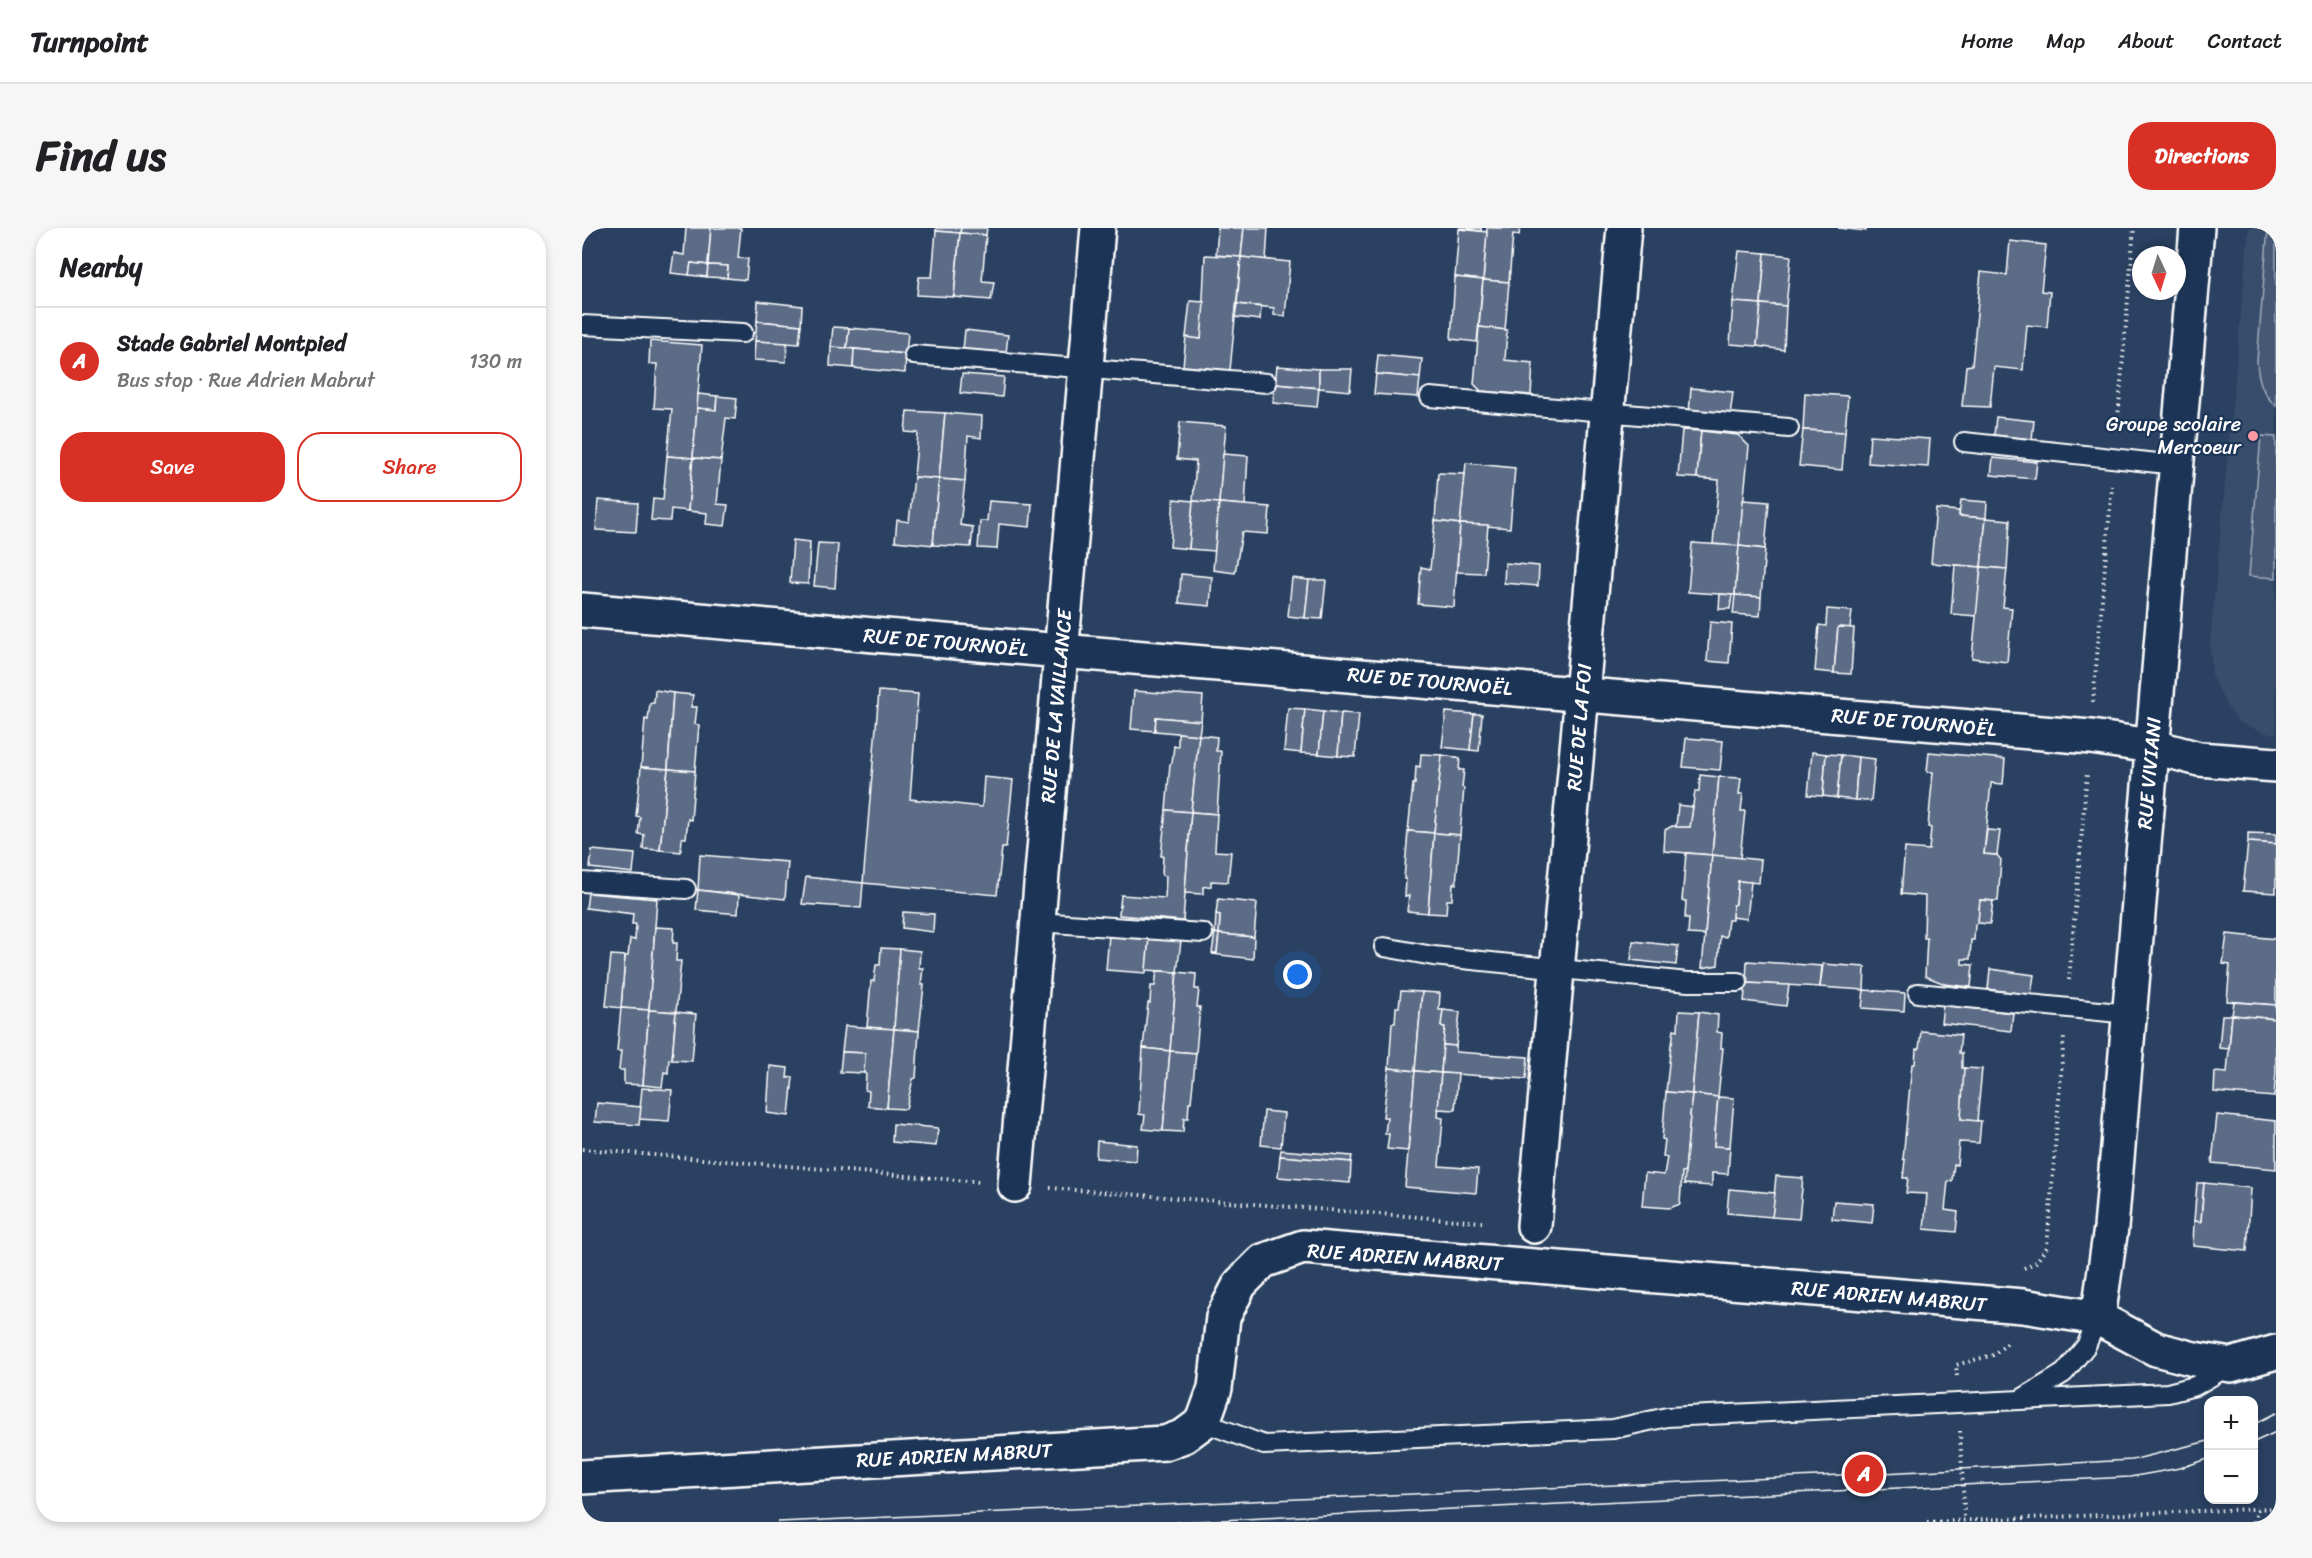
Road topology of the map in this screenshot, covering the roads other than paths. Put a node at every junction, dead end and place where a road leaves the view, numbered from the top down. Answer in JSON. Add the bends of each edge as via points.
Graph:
{"nodes":[{"id":1,"x":1098,"y":228,"type":"edge"},
{"id":2,"x":1624,"y":228,"type":"edge"},
{"id":3,"x":2197,"y":228,"type":"edge"},
{"id":4,"x":582,"y":325,"type":"edge"},
{"id":5,"x":743,"y":333,"type":"dead end"},
{"id":6,"x":914,"y":355,"type":"dead end"},
{"id":7,"x":1086,"y":369,"type":"junction"},
{"id":8,"x":1267,"y":383,"type":"dead end"},
{"id":9,"x":1430,"y":397,"type":"dead end"},
{"id":10,"x":1607,"y":414,"type":"junction"},
{"id":11,"x":1789,"y":428,"type":"dead end"},
{"id":12,"x":1964,"y":442,"type":"dead end"},
{"id":13,"x":2176,"y":465,"type":"junction"},
{"id":14,"x":582,"y":610,"type":"edge"},
{"id":15,"x":1061,"y":651,"type":"junction"},
{"id":16,"x":1582,"y":693,"type":"junction"},
{"id":17,"x":2151,"y":747,"type":"junction"},
{"id":18,"x":2276,"y":765,"type":"edge"},
{"id":19,"x":582,"y":882,"type":"edge"},
{"id":20,"x":686,"y":889,"type":"dead end"},
{"id":21,"x":1037,"y":922,"type":"junction"},
{"id":22,"x":1203,"y":933,"type":"dead end"},
{"id":23,"x":1384,"y":947,"type":"dead end"},
{"id":24,"x":1558,"y":968,"type":"junction"},
{"id":25,"x":1738,"y":982,"type":"dead end"},
{"id":26,"x":1918,"y":993,"type":"dead end"},
{"id":27,"x":2129,"y":1014,"type":"junction"},
{"id":28,"x":1015,"y":1185,"type":"dead end"},
{"id":29,"x":1534,"y":1226,"type":"dead end"},
{"id":30,"x":2098,"y":1318,"type":"junction"},
{"id":31,"x":2254,"y":1359,"type":"edge"},
{"id":32,"x":2019,"y":1400,"type":"junction"},
{"id":33,"x":1203,"y":1422,"type":"junction"},
{"id":34,"x":582,"y":1477,"type":"edge"}],
"edges":[{"from":1,"to":7,"type":"street","name":"RUE DE LA VAILLANCE"},
{"from":2,"to":10,"type":"street","name":"RUE DE LA FOI"},
{"from":3,"to":13,"type":"street","name":"RUE VIVIANI"},
{"from":4,"to":5,"type":"lane"},
{"from":6,"to":7,"type":"lane"},
{"from":7,"to":8,"type":"lane"},
{"from":7,"to":15,"type":"street","name":"RUE DE LA VAILLANCE"},
{"from":9,"to":10,"type":"lane"},
{"from":10,"to":11,"type":"lane"},
{"from":10,"to":16,"type":"street","name":"RUE DE LA FOI"},
{"from":12,"to":13,"type":"lane"},
{"from":13,"to":17,"type":"street","name":"RUE VIVIANI"},
{"from":14,"to":15,"type":"street","name":"RUE DE TOURNOËL"},
{"from":15,"to":16,"type":"street","name":"RUE DE TOURNOËL"},
{"from":15,"to":21,"type":"street","name":"RUE DE LA VAILLANCE"},
{"from":16,"to":17,"type":"street","name":"RUE DE TOURNOËL","via":[[2091,737]]},
{"from":16,"to":24,"type":"street","name":"RUE DE LA FOI"},
{"from":17,"to":18,"type":"street","name":"RUE DE TOURNOËL","via":[[2199,759]]},
{"from":17,"to":27,"type":"street","name":"RUE VIVIANI"},
{"from":19,"to":20,"type":"lane"},
{"from":21,"to":22,"type":"lane"},
{"from":21,"to":28,"type":"street","name":"RUE DE LA VAILLANCE"},
{"from":23,"to":24,"type":"lane","via":[[1433,956]]},
{"from":24,"to":25,"type":"lane","via":[[1688,982]]},
{"from":24,"to":29,"type":"street","name":"RUE DE LA FOI"},
{"from":26,"to":27,"type":"lane"},
{"from":27,"to":30,"type":"street","name":"RUE VIVIANI","via":[[2111,1228]]},
{"from":30,"to":31,"type":"street","name":"RUE ADRIEN MABRUT","via":[[2156,1349],[2194,1359]]},
{"from":30,"to":32,"type":"lane","via":[[2086,1346],[2064,1373]]},
{"from":30,"to":33,"type":"street","name":"RUE ADRIEN MABRUT","via":[[2023,1306],[1303,1247],[1263,1261],[1239,1284],[1223,1317],[1215,1388]]},
{"from":31,"to":32,"type":"lane","via":[[2195,1386],[2168,1393]]},
{"from":32,"to":33,"type":"lane","via":[[1667,1417],[1613,1429],[1264,1445]]},
{"from":33,"to":34,"type":"street","name":"RUE ADRIEN MABRUT","via":[[1184,1436],[1165,1443]]}]}
